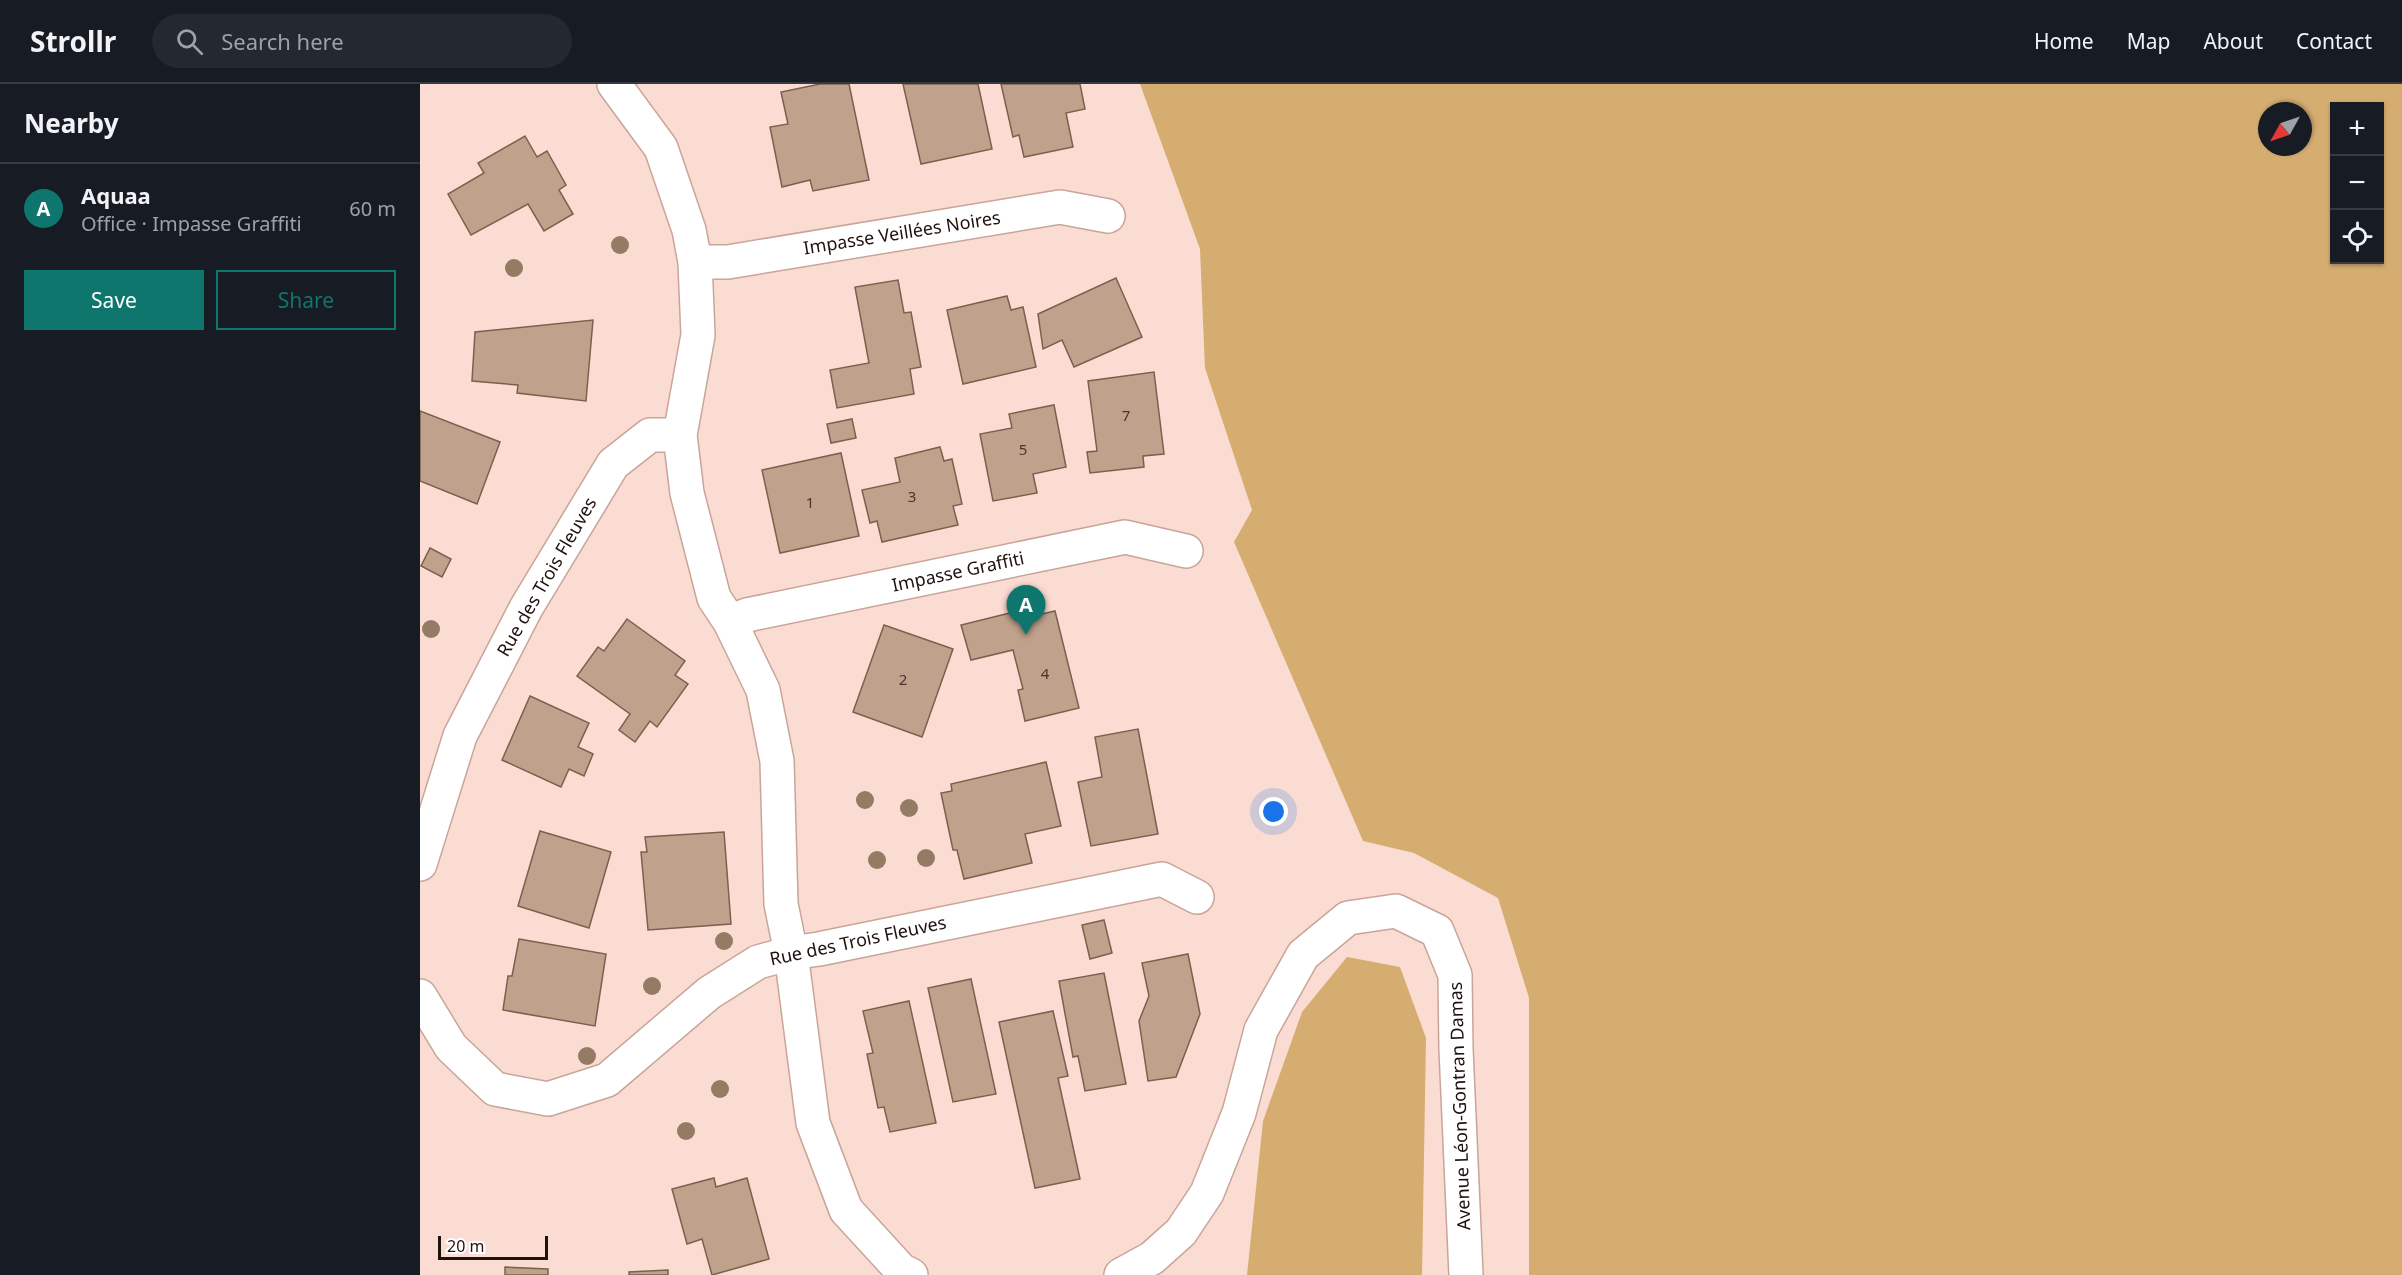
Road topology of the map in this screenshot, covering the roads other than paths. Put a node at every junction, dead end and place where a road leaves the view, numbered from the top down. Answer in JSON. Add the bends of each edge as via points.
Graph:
{"nodes":[{"id":1,"x":614,"y":84,"type":"edge"},
{"id":2,"x":1108,"y":216,"type":"dead end"},
{"id":3,"x":695,"y":262,"type":"junction"},
{"id":4,"x":680,"y":435,"type":"junction"},
{"id":5,"x":1186,"y":551,"type":"dead end"},
{"id":6,"x":730,"y":622,"type":"junction"},
{"id":7,"x":420,"y":864,"type":"edge"},
{"id":8,"x":1197,"y":897,"type":"dead end"},
{"id":9,"x":791,"y":953,"type":"junction"},
{"id":10,"x":420,"y":996,"type":"edge"},
{"id":11,"x":911,"y":1275,"type":"edge"},
{"id":12,"x":1120,"y":1275,"type":"edge"},
{"id":13,"x":1466,"y":1275,"type":"edge"}],
"edges":[{"from":1,"to":3,"type":"street","via":[[661,148],[689,230]]},
{"from":2,"to":3,"type":"street","name":"Impasse Veillées Noires","via":[[1060,207],[728,262]]},
{"from":3,"to":4,"type":"street","via":[[698,335]]},
{"from":4,"to":6,"type":"street","via":[[687,493],[711,587]]},
{"from":4,"to":7,"type":"street","name":"Rue des Trois Fleuves","via":[[650,435],[613,464],[600,485],[526,608],[460,736]]},
{"from":5,"to":6,"type":"street","name":"Impasse Graffiti","via":[[1125,537],[747,615]]},
{"from":6,"to":9,"type":"street","via":[[763,690],[777,761],[781,904]]},
{"from":8,"to":9,"type":"street","name":"Rue des Trois Fleuves","via":[[1162,879]]},
{"from":9,"to":10,"type":"street","name":"Rue des Trois Fleuves","via":[[758,962],[708,993],[607,1080],[548,1099],[495,1089],[451,1047]]},
{"from":9,"to":11,"type":"street","via":[[813,1123],[846,1210],[901,1270]]},
{"from":12,"to":13,"type":"street","name":"Avenue Léon-Gontran Damas","via":[[1152,1258],[1181,1232],[1207,1193],[1239,1113],[1261,1030],[1303,956],[1348,918],[1396,911],[1437,932],[1455,975]]}]}
